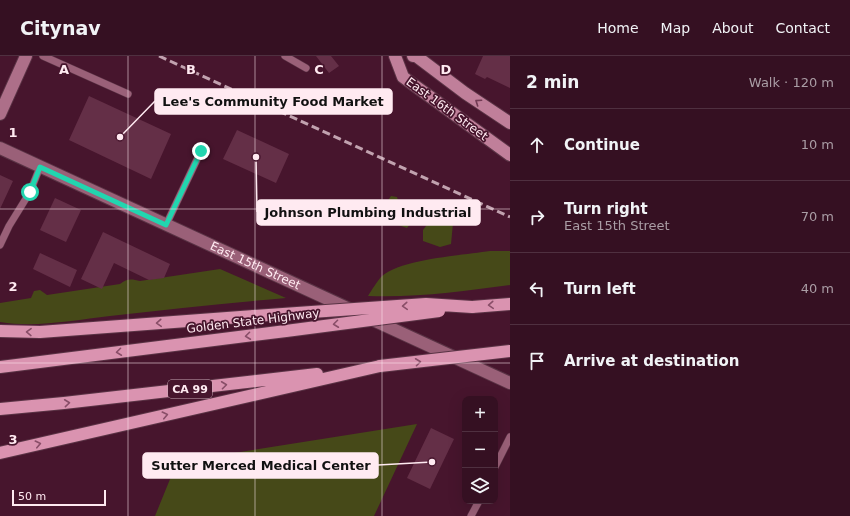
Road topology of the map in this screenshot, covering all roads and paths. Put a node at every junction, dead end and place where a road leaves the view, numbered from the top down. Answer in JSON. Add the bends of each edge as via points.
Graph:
{"nodes":[{"id":1,"x":26,"y":56,"type":"edge"},
{"id":2,"x":44,"y":56,"type":"edge"},
{"id":3,"x":285,"y":56,"type":"edge"},
{"id":4,"x":395,"y":56,"type":"edge"},
{"id":5,"x":412,"y":56,"type":"edge"},
{"id":6,"x":306,"y":68,"type":"dead end"},
{"id":7,"x":128,"y":94,"type":"dead end"},
{"id":8,"x":0,"y":114,"type":"edge"},
{"id":9,"x":509,"y":121,"type":"edge"},
{"id":10,"x":0,"y":148,"type":"edge"},
{"id":11,"x":201,"y":151,"type":"dead end"},
{"id":12,"x":510,"y":155,"type":"edge"},
{"id":13,"x":40,"y":167,"type":"junction"},
{"id":14,"x":166,"y":225,"type":"junction"},
{"id":15,"x":0,"y":245,"type":"edge"},
{"id":16,"x":510,"y":304,"type":"edge"},
{"id":17,"x":472,"y":307,"type":"junction"},
{"id":18,"x":0,"y":330,"type":"edge"},
{"id":19,"x":510,"y":351,"type":"edge"},
{"id":20,"x":0,"y":366,"type":"edge"},
{"id":21,"x":380,"y":366,"type":"junction"},
{"id":22,"x":510,"y":383,"type":"edge"},
{"id":23,"x":0,"y":410,"type":"edge"},
{"id":24,"x":510,"y":437,"type":"edge"},
{"id":25,"x":0,"y":453,"type":"edge"},
{"id":26,"x":498,"y":461,"type":"edge"},
{"id":27,"x":478,"y":504,"type":"edge"},
{"id":28,"x":472,"y":516,"type":"edge"}],
"edges":[{"from":1,"to":8,"type":"main road"},
{"from":2,"to":7,"type":"lane"},
{"from":3,"to":6,"type":"lane"},
{"from":4,"to":12,"type":"main road","name":"East 16th Street","via":[[403,77]]},
{"from":9,"to":5,"type":"main road","name":"East 16th Street","one_way":true,"via":[[465,93],[416,56]]},
{"from":10,"to":13,"type":"street","name":"East 15th Street"},
{"from":11,"to":14,"type":"lane"},
{"from":13,"to":14,"type":"street","name":"East 15th Street"},
{"from":13,"to":15,"type":"lane","via":[[30,192]]},
{"from":14,"to":22,"type":"street","name":"East 15th Street"},
{"from":16,"to":17,"type":"highway","name":"Golden State Highway","one_way":true},
{"from":17,"to":18,"type":"highway","one_way":true,"bridge":true,"via":[[426,304],[40,332]]},
{"from":17,"to":20,"type":"highway","name":"Golden State Highway","one_way":true,"bridge":true},
{"from":21,"to":19,"type":"highway","number":"CA 99","one_way":true,"bridge":true},
{"from":23,"to":21,"type":"highway","number":"CA 99","one_way":true},
{"from":25,"to":21,"type":"highway","one_way":true},
{"from":24,"to":26,"type":"lane"},
{"from":27,"to":28,"type":"lane"}]}
